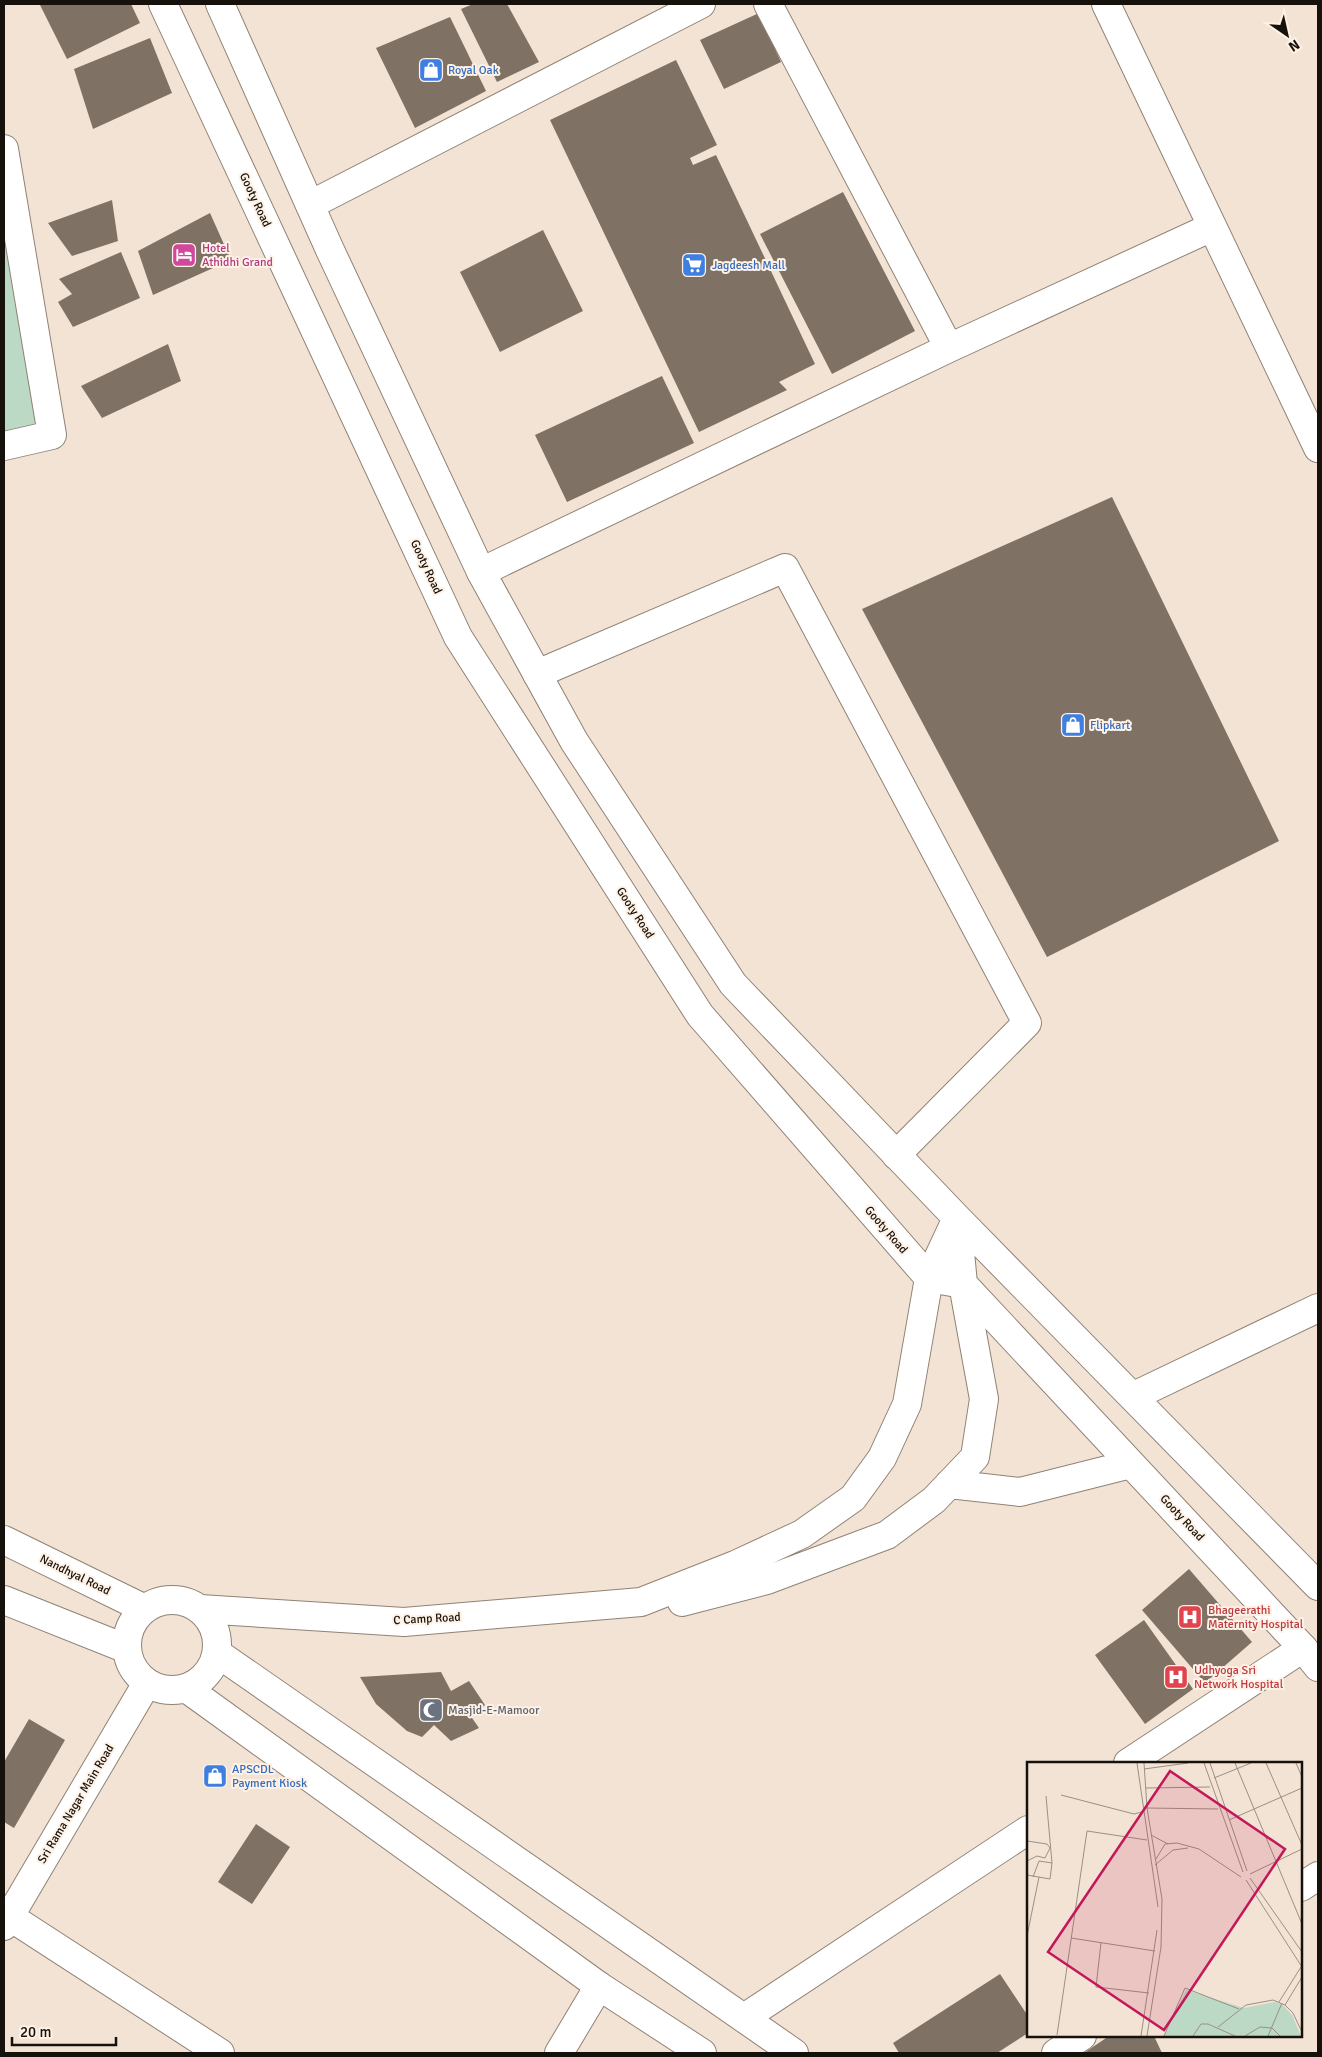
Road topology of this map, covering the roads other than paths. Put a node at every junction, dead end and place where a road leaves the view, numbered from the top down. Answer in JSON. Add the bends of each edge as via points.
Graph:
{"nodes":[{"id":1,"x":163,"y":4,"type":"edge"},
{"id":2,"x":220,"y":4,"type":"edge"},
{"id":3,"x":701,"y":4,"type":"edge"},
{"id":4,"x":768,"y":4,"type":"edge"},
{"id":5,"x":1106,"y":4,"type":"edge"},
{"id":6,"x":4,"y":149,"type":"edge"},
{"id":7,"x":310,"y":205,"type":"junction"},
{"id":8,"x":1212,"y":227,"type":"junction"},
{"id":9,"x":949,"y":348,"type":"junction"},
{"id":10,"x":4,"y":446,"type":"edge"},
{"id":11,"x":1318,"y":448,"type":"edge"},
{"id":12,"x":482,"y":572,"type":"junction"},
{"id":13,"x":537,"y":674,"type":"junction"},
{"id":14,"x":896,"y":1155,"type":"junction"},
{"id":15,"x":957,"y":1218,"type":"junction"},
{"id":16,"x":928,"y":1278,"type":"junction"},
{"id":17,"x":963,"y":1284,"type":"junction"},
{"id":18,"x":1318,"y":1308,"type":"edge"},
{"id":19,"x":1134,"y":1396,"type":"junction"},
{"id":20,"x":1131,"y":1464,"type":"junction"},
{"id":21,"x":950,"y":1484,"type":"junction"},
{"id":22,"x":4,"y":1540,"type":"edge"},
{"id":23,"x":1318,"y":1586,"type":"edge"},
{"id":24,"x":653,"y":1598,"type":"junction"},
{"id":25,"x":4,"y":1600,"type":"edge"},
{"id":26,"x":145,"y":1609,"type":"junction"},
{"id":27,"x":200,"y":1609,"type":"junction"},
{"id":28,"x":127,"y":1649,"type":"junction"},
{"id":29,"x":217,"y":1654,"type":"junction"},
{"id":30,"x":1311,"y":1658,"type":"edge"},
{"id":31,"x":147,"y":1683,"type":"junction"},
{"id":32,"x":186,"y":1688,"type":"junction"},
{"id":33,"x":1130,"y":1762,"type":"edge"},
{"id":34,"x":1027,"y":1831,"type":"edge"},
{"id":35,"x":1318,"y":1876,"type":"edge"},
{"id":36,"x":1302,"y":1886,"type":"edge"},
{"id":37,"x":6,"y":1918,"type":"edge"},
{"id":38,"x":599,"y":1986,"type":"junction"},
{"id":39,"x":744,"y":2018,"type":"junction"},
{"id":40,"x":1080,"y":2037,"type":"edge"},
{"id":41,"x":220,"y":2053,"type":"edge"},
{"id":42,"x":559,"y":2053,"type":"edge"},
{"id":43,"x":702,"y":2053,"type":"edge"},
{"id":44,"x":794,"y":2053,"type":"edge"},
{"id":45,"x":1056,"y":2053,"type":"edge"}],
"edges":[{"from":1,"to":16,"type":"main road","name":"Gooty Road","via":[[458,637],[700,1015]]},
{"from":2,"to":7,"type":"main road"},
{"from":3,"to":7,"type":"main road"},
{"from":4,"to":9,"type":"main road"},
{"from":5,"to":8,"type":"main road"},
{"from":6,"to":10,"type":"main road","via":[[52,435]]},
{"from":7,"to":12,"type":"main road"},
{"from":8,"to":9,"type":"main road"},
{"from":8,"to":11,"type":"main road"},
{"from":9,"to":12,"type":"main road"},
{"from":12,"to":13,"type":"main road"},
{"from":13,"to":14,"type":"main road","via":[[574,741],[733,984]]},
{"from":13,"to":14,"type":"main road","via":[[785,568],[1026,1022]]},
{"from":14,"to":15,"type":"main road"},
{"from":15,"to":16,"type":"main road"},
{"from":15,"to":17,"type":"main road"},
{"from":15,"to":19,"type":"main road"},
{"from":16,"to":17,"type":"main road"},
{"from":16,"to":24,"type":"main road","via":[[907,1404],[882,1458],[852,1498],[802,1534]]},
{"from":17,"to":20,"type":"main road","name":"Gooty Road"},
{"from":17,"to":21,"type":"main road","via":[[984,1399],[975,1457]]},
{"from":18,"to":19,"type":"main road"},
{"from":19,"to":23,"type":"main road"},
{"from":20,"to":21,"type":"main road","via":[[1020,1492]]},
{"from":20,"to":30,"type":"main road","name":"Gooty Road"},
{"from":21,"to":24,"type":"main road","via":[[887,1535],[767,1580],[681,1602]]},
{"from":22,"to":26,"type":"main road","name":"Nandhyal Road"},
{"from":24,"to":27,"type":"main road","name":"C Camp Road","via":[[641,1602],[404,1622]]},
{"from":25,"to":28,"type":"main road"},
{"from":26,"to":27,"type":"main road","via":[[155,1603],[178,1600]]},
{"from":26,"to":28,"type":"main road","via":[[131,1627]]},
{"from":27,"to":29,"type":"main road","via":[[215,1629]]},
{"from":28,"to":31,"type":"main road","via":[[130,1663]]},
{"from":29,"to":32,"type":"main road","via":[[206,1675]]},
{"from":29,"to":39,"type":"main road"},
{"from":30,"to":33,"type":"main road"},
{"from":31,"to":32,"type":"main road","via":[[159,1689]]},
{"from":31,"to":37,"type":"main road","name":"Sri Rama Nagar Main Road"},
{"from":32,"to":38,"type":"main road"},
{"from":34,"to":39,"type":"main road"},
{"from":35,"to":36,"type":"main road"},
{"from":37,"to":41,"type":"main road"},
{"from":38,"to":42,"type":"main road"},
{"from":38,"to":43,"type":"main road"},
{"from":39,"to":44,"type":"main road"},
{"from":40,"to":45,"type":"main road"}]}
